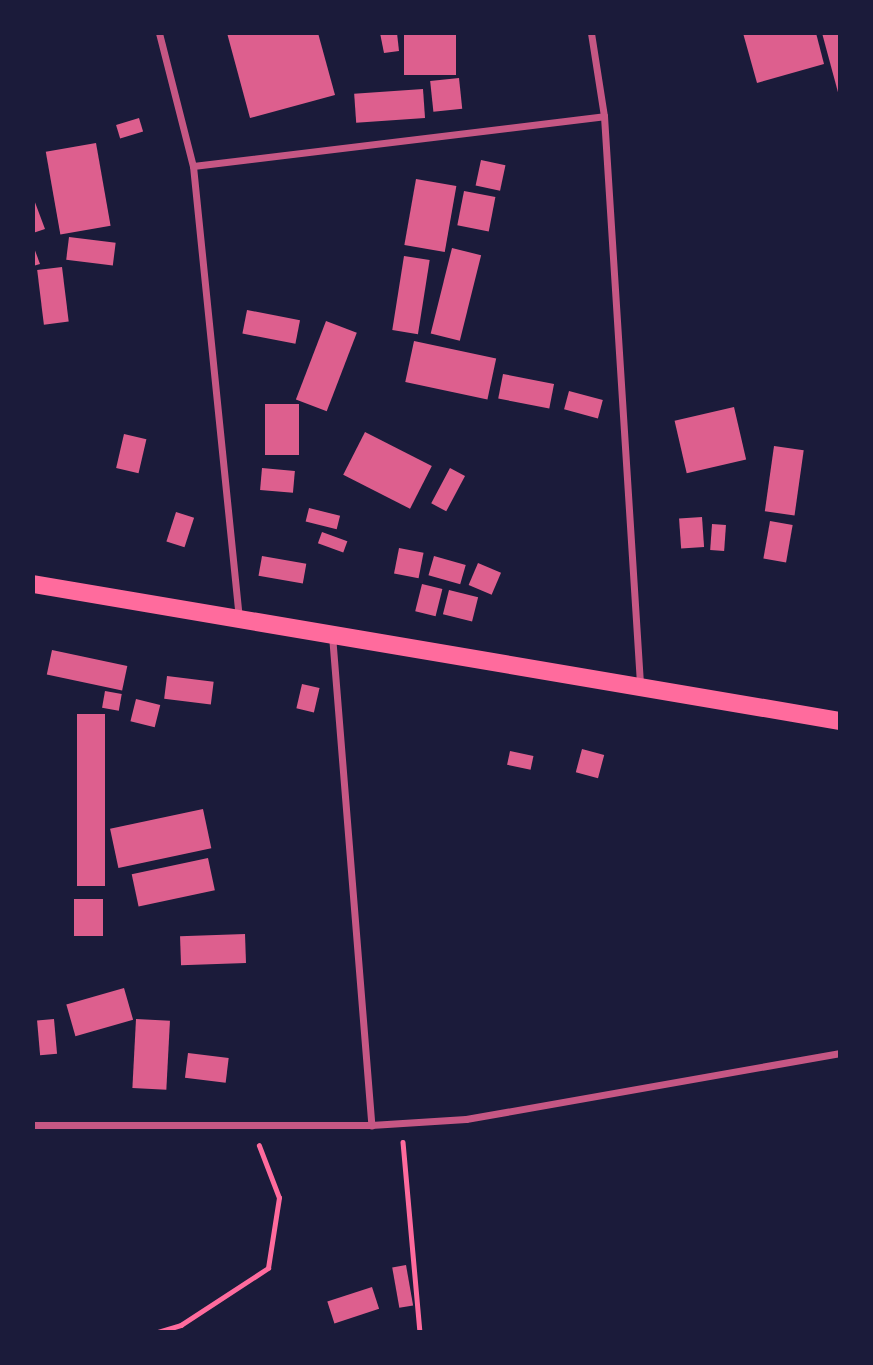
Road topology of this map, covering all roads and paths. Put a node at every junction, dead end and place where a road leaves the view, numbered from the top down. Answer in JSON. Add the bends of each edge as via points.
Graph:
{"nodes":[{"id":1,"x":159,"y":33,"type":"edge"},
{"id":2,"x":592,"y":33,"type":"edge"},
{"id":3,"x":604,"y":116,"type":"junction"},
{"id":4,"x":193,"y":166,"type":"junction"},
{"id":5,"x":33,"y":584,"type":"edge"},
{"id":6,"x":240,"y":621,"type":"junction"},
{"id":7,"x":331,"y":631,"type":"junction"},
{"id":8,"x":640,"y":683,"type":"junction"},
{"id":9,"x":840,"y":721,"type":"edge"},
{"id":10,"x":840,"y":1053,"type":"edge"},
{"id":11,"x":250,"y":1122,"type":"junction"},
{"id":12,"x":400,"y":1124,"type":"junction"},
{"id":13,"x":33,"y":1125,"type":"edge"},
{"id":14,"x":372,"y":1125,"type":"junction"},
{"id":15,"x":158,"y":1332,"type":"edge"},
{"id":16,"x":420,"y":1332,"type":"edge"}],
"edges":[{"from":1,"to":4,"type":"street"},
{"from":2,"to":3,"type":"street"},
{"from":3,"to":4,"type":"street"},
{"from":3,"to":8,"type":"street"},
{"from":4,"to":6,"type":"street"},
{"from":5,"to":6,"type":"main road"},
{"from":6,"to":7,"type":"main road"},
{"from":7,"to":8,"type":"main road"},
{"from":7,"to":14,"type":"street"},
{"from":8,"to":9,"type":"main road"},
{"from":10,"to":12,"type":"street","via":[[466,1119]]},
{"from":11,"to":13,"type":"street"},
{"from":11,"to":14,"type":"street"},
{"from":11,"to":15,"type":"path","via":[[279,1198],[268,1268],[181,1325]]},
{"from":12,"to":14,"type":"street"},
{"from":12,"to":16,"type":"path"}]}
